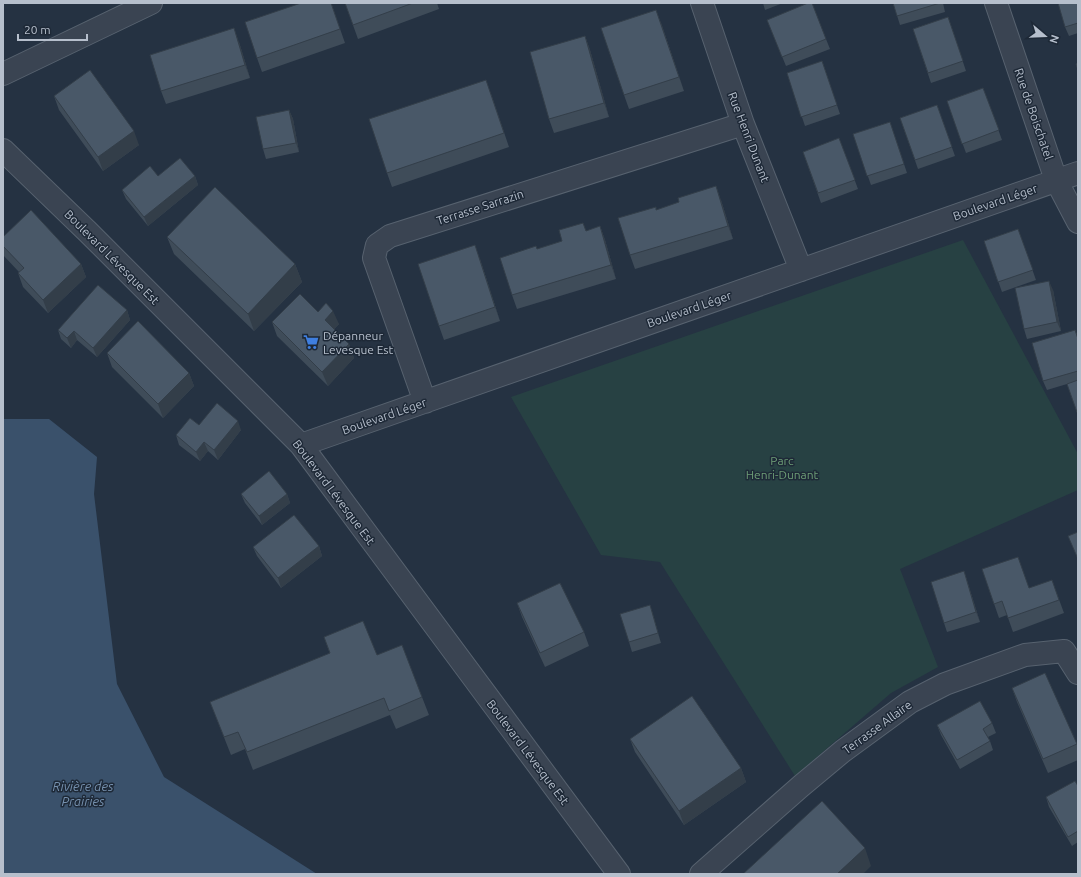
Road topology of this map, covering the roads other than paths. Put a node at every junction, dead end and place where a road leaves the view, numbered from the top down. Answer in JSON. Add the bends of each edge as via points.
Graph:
{"nodes":[{"id":1,"x":151,"y":3,"type":"edge"},
{"id":2,"x":702,"y":3,"type":"edge"},
{"id":3,"x":996,"y":3,"type":"edge"},
{"id":4,"x":3,"y":74,"type":"edge"},
{"id":5,"x":743,"y":124,"type":"junction"},
{"id":6,"x":3,"y":150,"type":"edge"},
{"id":7,"x":1078,"y":173,"type":"edge"},
{"id":8,"x":1056,"y":180,"type":"junction"},
{"id":9,"x":1078,"y":222,"type":"edge"},
{"id":10,"x":801,"y":270,"type":"junction"},
{"id":11,"x":425,"y":402,"type":"junction"},
{"id":12,"x":301,"y":445,"type":"junction"},
{"id":13,"x":1078,"y":672,"type":"edge"},
{"id":14,"x":619,"y":874,"type":"edge"},
{"id":15,"x":701,"y":874,"type":"edge"}],
"edges":[{"from":1,"to":4,"type":"street"},
{"from":2,"to":5,"type":"street","name":"Rue Henri Dunant"},
{"from":3,"to":8,"type":"street","name":"Rue de Boischatel"},
{"from":5,"to":10,"type":"street","name":"Rue Henri Dunant"},
{"from":5,"to":11,"type":"street","name":"Terrasse Sarrazin","via":[[390,236],[377,245],[374,258]]},
{"from":6,"to":12,"type":"street","name":"Boulevard Lévesque Est"},
{"from":7,"to":8,"type":"street","name":"Boulevard Léger"},
{"from":8,"to":9,"type":"street","name":"Rue de Boischatel"},
{"from":8,"to":10,"type":"street","name":"Boulevard Léger"},
{"from":10,"to":11,"type":"street","name":"Boulevard Léger"},
{"from":11,"to":12,"type":"street","name":"Boulevard Léger"},
{"from":12,"to":14,"type":"street","name":"Boulevard Lévesque Est"},
{"from":13,"to":15,"type":"street","name":"Terrasse Allaire","via":[[1064,651],[1025,655],[945,684],[910,702],[843,751]]}]}
